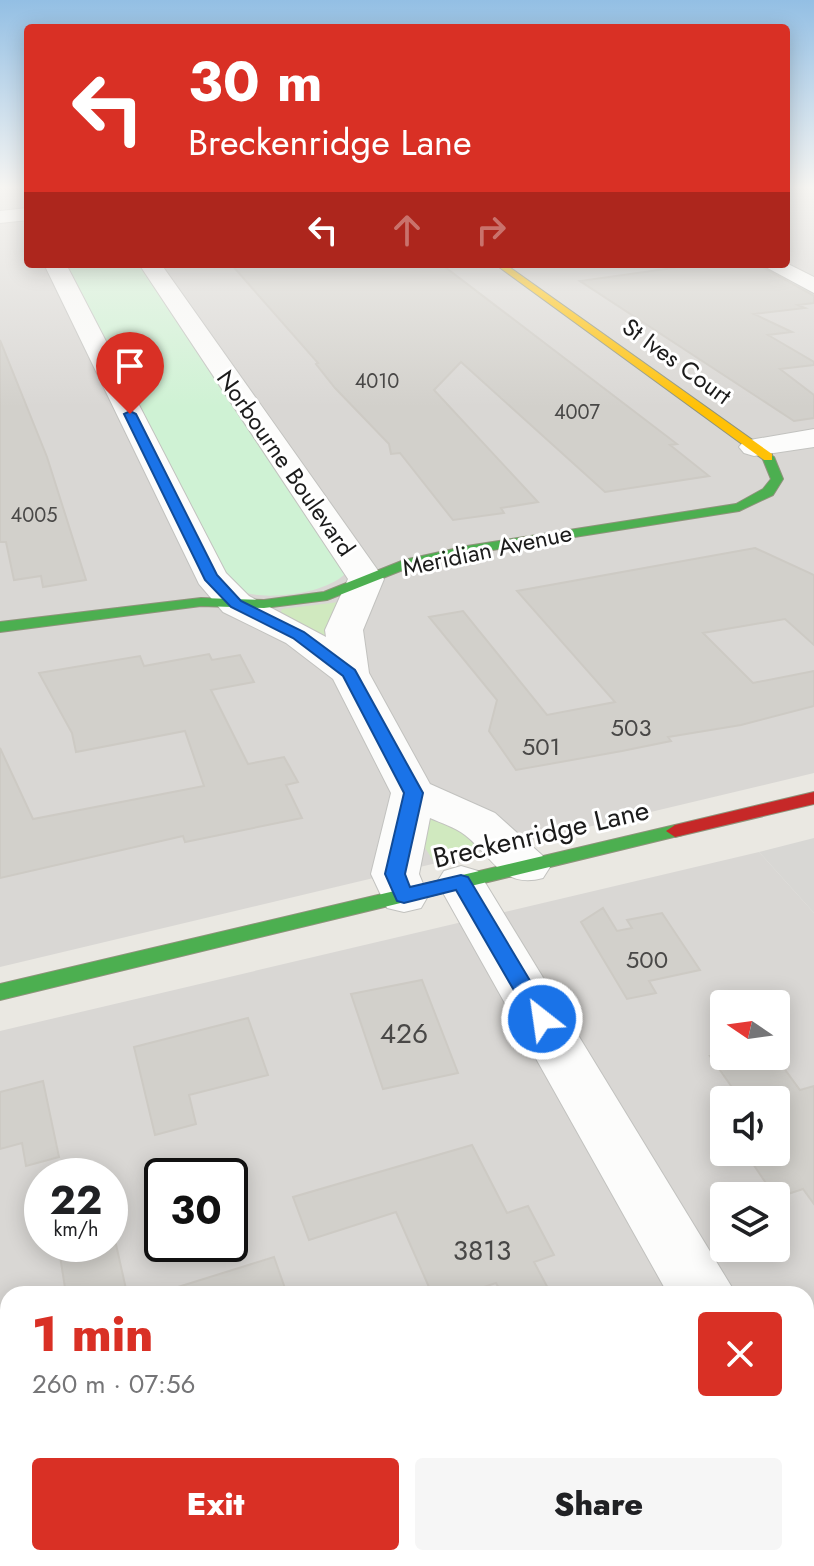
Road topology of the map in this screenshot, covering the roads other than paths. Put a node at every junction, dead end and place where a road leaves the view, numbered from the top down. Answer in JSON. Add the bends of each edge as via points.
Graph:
{"nodes":[{"id":1,"x":57,"y":268,"type":"edge"},
{"id":2,"x":153,"y":268,"type":"edge"},
{"id":3,"x":505,"y":268,"type":"edge"},
{"id":4,"x":779,"y":268,"type":"edge"},
{"id":5,"x":814,"y":286,"type":"edge"},
{"id":6,"x":814,"y":438,"type":"edge"},
{"id":7,"x":754,"y":447,"type":"junction"},
{"id":8,"x":777,"y":479,"type":"joint"},
{"id":9,"x":366,"y":579,"type":"junction"},
{"id":10,"x":236,"y":604,"type":"junction"},
{"id":11,"x":0,"y":627,"type":"edge"},
{"id":12,"x":349,"y":673,"type":"junction"},
{"id":13,"x":413,"y":793,"type":"junction"},
{"id":14,"x":814,"y":798,"type":"edge"},
{"id":15,"x":526,"y":867,"type":"junction"},
{"id":16,"x":461,"y":882,"type":"junction"},
{"id":17,"x":404,"y":896,"type":"junction"},
{"id":18,"x":0,"y":992,"type":"edge"},
{"id":19,"x":698,"y":1286,"type":"edge"}],
"edges":[{"from":1,"to":10,"type":"street","name":"Norbourne Boulevard","via":[[211,577]]},
{"from":2,"to":9,"type":"street","name":"Norbourne Boulevard"},
{"from":3,"to":7,"type":"street","name":"St Ives Court"},
{"from":4,"to":5,"type":"street"},
{"from":6,"to":7,"type":"street"},
{"from":7,"to":8,"type":"street","name":"St Ives Court","via":[[769,458]]},
{"from":8,"to":9,"type":"street","name":"Meridian Avenue","via":[[768,492],[739,507],[467,550]]},
{"from":9,"to":10,"type":"street","name":"Meridian Avenue","via":[[327,596]]},
{"from":9,"to":12,"type":"street","name":"Norbourne Boulevard","via":[[344,630]]},
{"from":10,"to":11,"type":"street","name":"Meridian Avenue","via":[[174,604]]},
{"from":10,"to":12,"type":"street","name":"Norbourne Boulevard","via":[[299,635]]},
{"from":12,"to":13,"type":"street","name":"Norbourne Boulevard"},
{"from":13,"to":15,"type":"street","via":[[479,823]]},
{"from":13,"to":17,"type":"street","via":[[395,874]]},
{"from":14,"to":15,"type":"street","name":"Breckenridge Lane"},
{"from":15,"to":16,"type":"street","name":"Breckenridge Lane"},
{"from":16,"to":17,"type":"street","name":"Breckenridge Lane"},
{"from":16,"to":19,"type":"street"},
{"from":17,"to":18,"type":"street","name":"Breckenridge Lane"}]}
